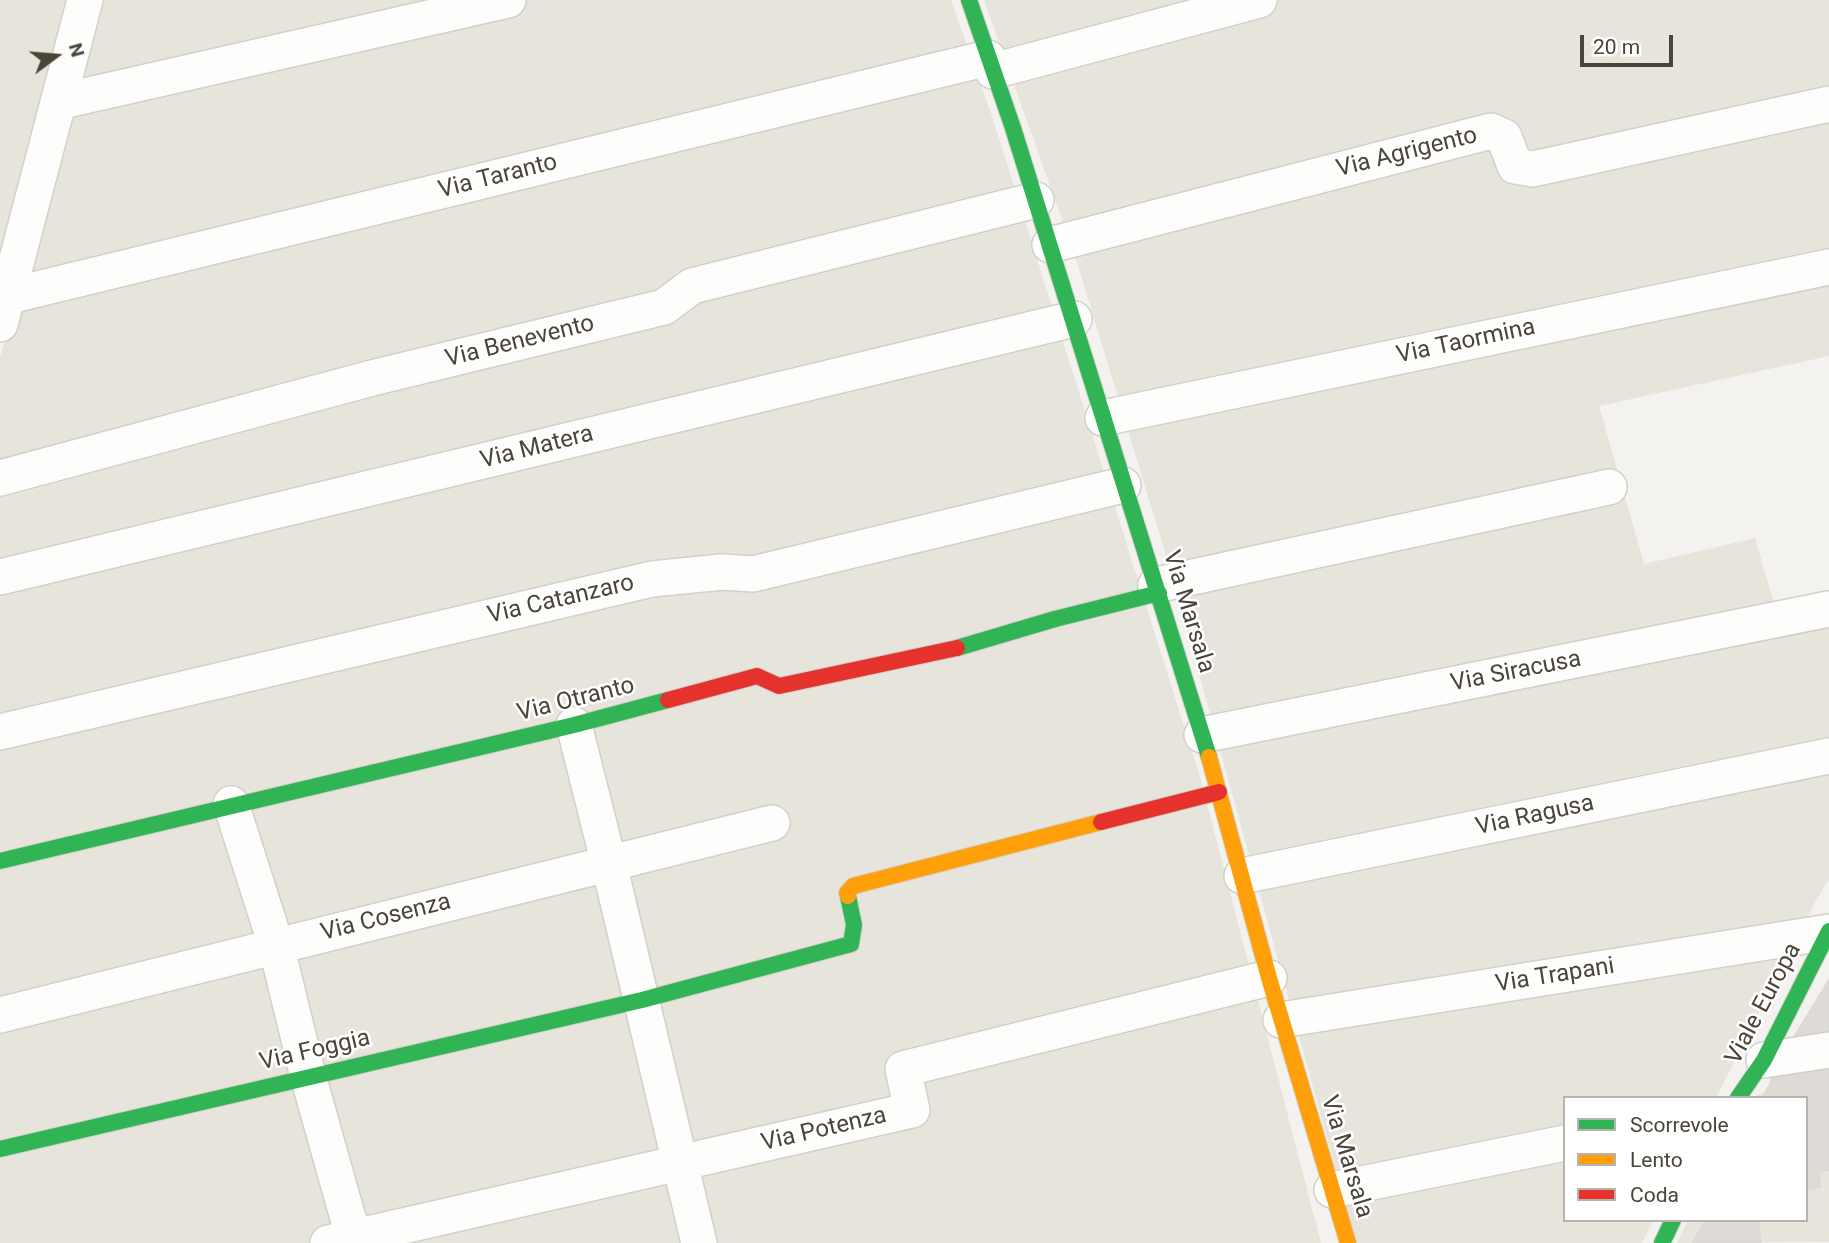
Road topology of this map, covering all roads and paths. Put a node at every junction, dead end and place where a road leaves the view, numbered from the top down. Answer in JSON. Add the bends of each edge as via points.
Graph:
{"nodes":[{"id":1,"x":85,"y":0,"type":"edge"},
{"id":2,"x":969,"y":0,"type":"edge"},
{"id":3,"x":1259,"y":0,"type":"edge"},
{"id":4,"x":500,"y":1,"type":"edge"},
{"id":5,"x":990,"y":65,"type":"junction"},
{"id":6,"x":58,"y":102,"type":"junction"},
{"id":7,"x":1829,"y":104,"type":"edge"},
{"id":8,"x":1035,"y":200,"type":"junction"},
{"id":9,"x":15,"y":207,"type":"edge"},
{"id":10,"x":1049,"y":245,"type":"junction"},
{"id":11,"x":1829,"y":267,"type":"edge"},
{"id":12,"x":4,"y":310,"type":"edge"},
{"id":13,"x":1074,"y":319,"type":"junction"},
{"id":14,"x":1103,"y":418,"type":"junction"},
{"id":15,"x":0,"y":478,"type":"edge"},
{"id":16,"x":1123,"y":485,"type":"junction"},
{"id":17,"x":1609,"y":487,"type":"dead end"},
{"id":18,"x":0,"y":578,"type":"edge"},
{"id":19,"x":1158,"y":589,"type":"junction"},
{"id":20,"x":1829,"y":609,"type":"edge"},
{"id":21,"x":574,"y":725,"type":"junction"},
{"id":22,"x":0,"y":732,"type":"edge"},
{"id":23,"x":1202,"y":735,"type":"junction"},
{"id":24,"x":1829,"y":756,"type":"edge"},
{"id":25,"x":1219,"y":792,"type":"junction"},
{"id":26,"x":231,"y":804,"type":"junction"},
{"id":27,"x":772,"y":823,"type":"dead end"},
{"id":28,"x":0,"y":860,"type":"edge"},
{"id":29,"x":609,"y":864,"type":"junction"},
{"id":30,"x":1242,"y":876,"type":"junction"},
{"id":31,"x":1829,"y":932,"type":"edge"},
{"id":32,"x":276,"y":945,"type":"junction"},
{"id":33,"x":1269,"y":978,"type":"junction"},
{"id":34,"x":642,"y":1000,"type":"junction"},
{"id":35,"x":0,"y":1015,"type":"edge"},
{"id":36,"x":1281,"y":1020,"type":"junction"},
{"id":37,"x":1829,"y":1050,"type":"edge"},
{"id":38,"x":1764,"y":1059,"type":"junction"},
{"id":39,"x":308,"y":1076,"type":"junction"},
{"id":40,"x":1739,"y":1096,"type":"edge"},
{"id":41,"x":1563,"y":1143,"type":"edge"},
{"id":42,"x":0,"y":1149,"type":"edge"},
{"id":43,"x":681,"y":1164,"type":"junction"},
{"id":44,"x":1332,"y":1191,"type":"junction"},
{"id":45,"x":1672,"y":1222,"type":"edge"},
{"id":46,"x":346,"y":1241,"type":"edge"},
{"id":47,"x":699,"y":1243,"type":"edge"},
{"id":48,"x":1348,"y":1243,"type":"edge"},
{"id":49,"x":1662,"y":1243,"type":"edge"}],
"edges":[{"from":1,"to":6,"type":"street"},
{"from":2,"to":5,"type":"street","name":"Via Marsala"},
{"from":3,"to":5,"type":"street","name":"Via Taranto"},
{"from":4,"to":6,"type":"street"},
{"from":5,"to":8,"type":"street","name":"Via Marsala"},
{"from":5,"to":12,"type":"street","name":"Via Taranto"},
{"from":6,"to":9,"type":"street"},
{"from":7,"to":10,"type":"street","name":"Via Agrigento","via":[[1532,169],[1515,166],[1504,137],[1491,131]]},
{"from":8,"to":10,"type":"street","name":"Via Marsala"},
{"from":8,"to":15,"type":"street","name":"Via Benevento","via":[[692,286],[664,307],[372,378]]},
{"from":9,"to":12,"type":"street"},
{"from":10,"to":13,"type":"street","name":"Via Marsala"},
{"from":11,"to":14,"type":"street","name":"Via Taormina"},
{"from":13,"to":14,"type":"street","name":"Via Marsala"},
{"from":13,"to":18,"type":"street","name":"Via Matera"},
{"from":14,"to":16,"type":"street","name":"Via Marsala"},
{"from":16,"to":19,"type":"street","name":"Via Marsala"},
{"from":16,"to":22,"type":"street","name":"Via Catanzaro","via":[[753,574],[722,572],[652,579]]},
{"from":17,"to":19,"type":"street"},
{"from":19,"to":21,"type":"street","name":"Via Otranto","via":[[946,651],[779,686],[757,676]]},
{"from":19,"to":23,"type":"street","name":"Via Marsala"},
{"from":20,"to":23,"type":"street","name":"Via Siracusa"},
{"from":21,"to":26,"type":"street","name":"Via Otranto"},
{"from":21,"to":29,"type":"street"},
{"from":23,"to":25,"type":"street","name":"Via Marsala"},
{"from":24,"to":30,"type":"street","name":"Via Ragusa"},
{"from":25,"to":30,"type":"street","name":"Via Marsala"},
{"from":25,"to":34,"type":"street","name":"Via Foggia","via":[[853,886],[847,893],[854,925],[851,944]]},
{"from":26,"to":28,"type":"street","name":"Via Otranto"},
{"from":26,"to":32,"type":"street"},
{"from":27,"to":29,"type":"street","name":"Via Cosenza"},
{"from":29,"to":32,"type":"street","name":"Via Cosenza"},
{"from":29,"to":34,"type":"street"},
{"from":30,"to":33,"type":"street","name":"Via Marsala"},
{"from":31,"to":36,"type":"street","name":"Via Trapani"},
{"from":31,"to":38,"type":"street","name":"Viale Europa"},
{"from":32,"to":35,"type":"street","name":"Via Cosenza"},
{"from":32,"to":39,"type":"street"},
{"from":33,"to":36,"type":"street","name":"Via Marsala"},
{"from":33,"to":43,"type":"street","name":"Via Potenza","via":[[903,1069],[912,1110]]},
{"from":34,"to":39,"type":"street","name":"Via Foggia"},
{"from":34,"to":43,"type":"street"},
{"from":36,"to":44,"type":"street","name":"Via Marsala"},
{"from":37,"to":38,"type":"street"},
{"from":38,"to":40,"type":"street","name":"Viale Europa"},
{"from":39,"to":42,"type":"street","name":"Via Foggia"},
{"from":39,"to":46,"type":"street"},
{"from":41,"to":44,"type":"street"},
{"from":43,"to":46,"type":"street","name":"Via Potenza"},
{"from":43,"to":47,"type":"street"},
{"from":44,"to":48,"type":"street","name":"Via Marsala"},
{"from":45,"to":49,"type":"street"}]}
